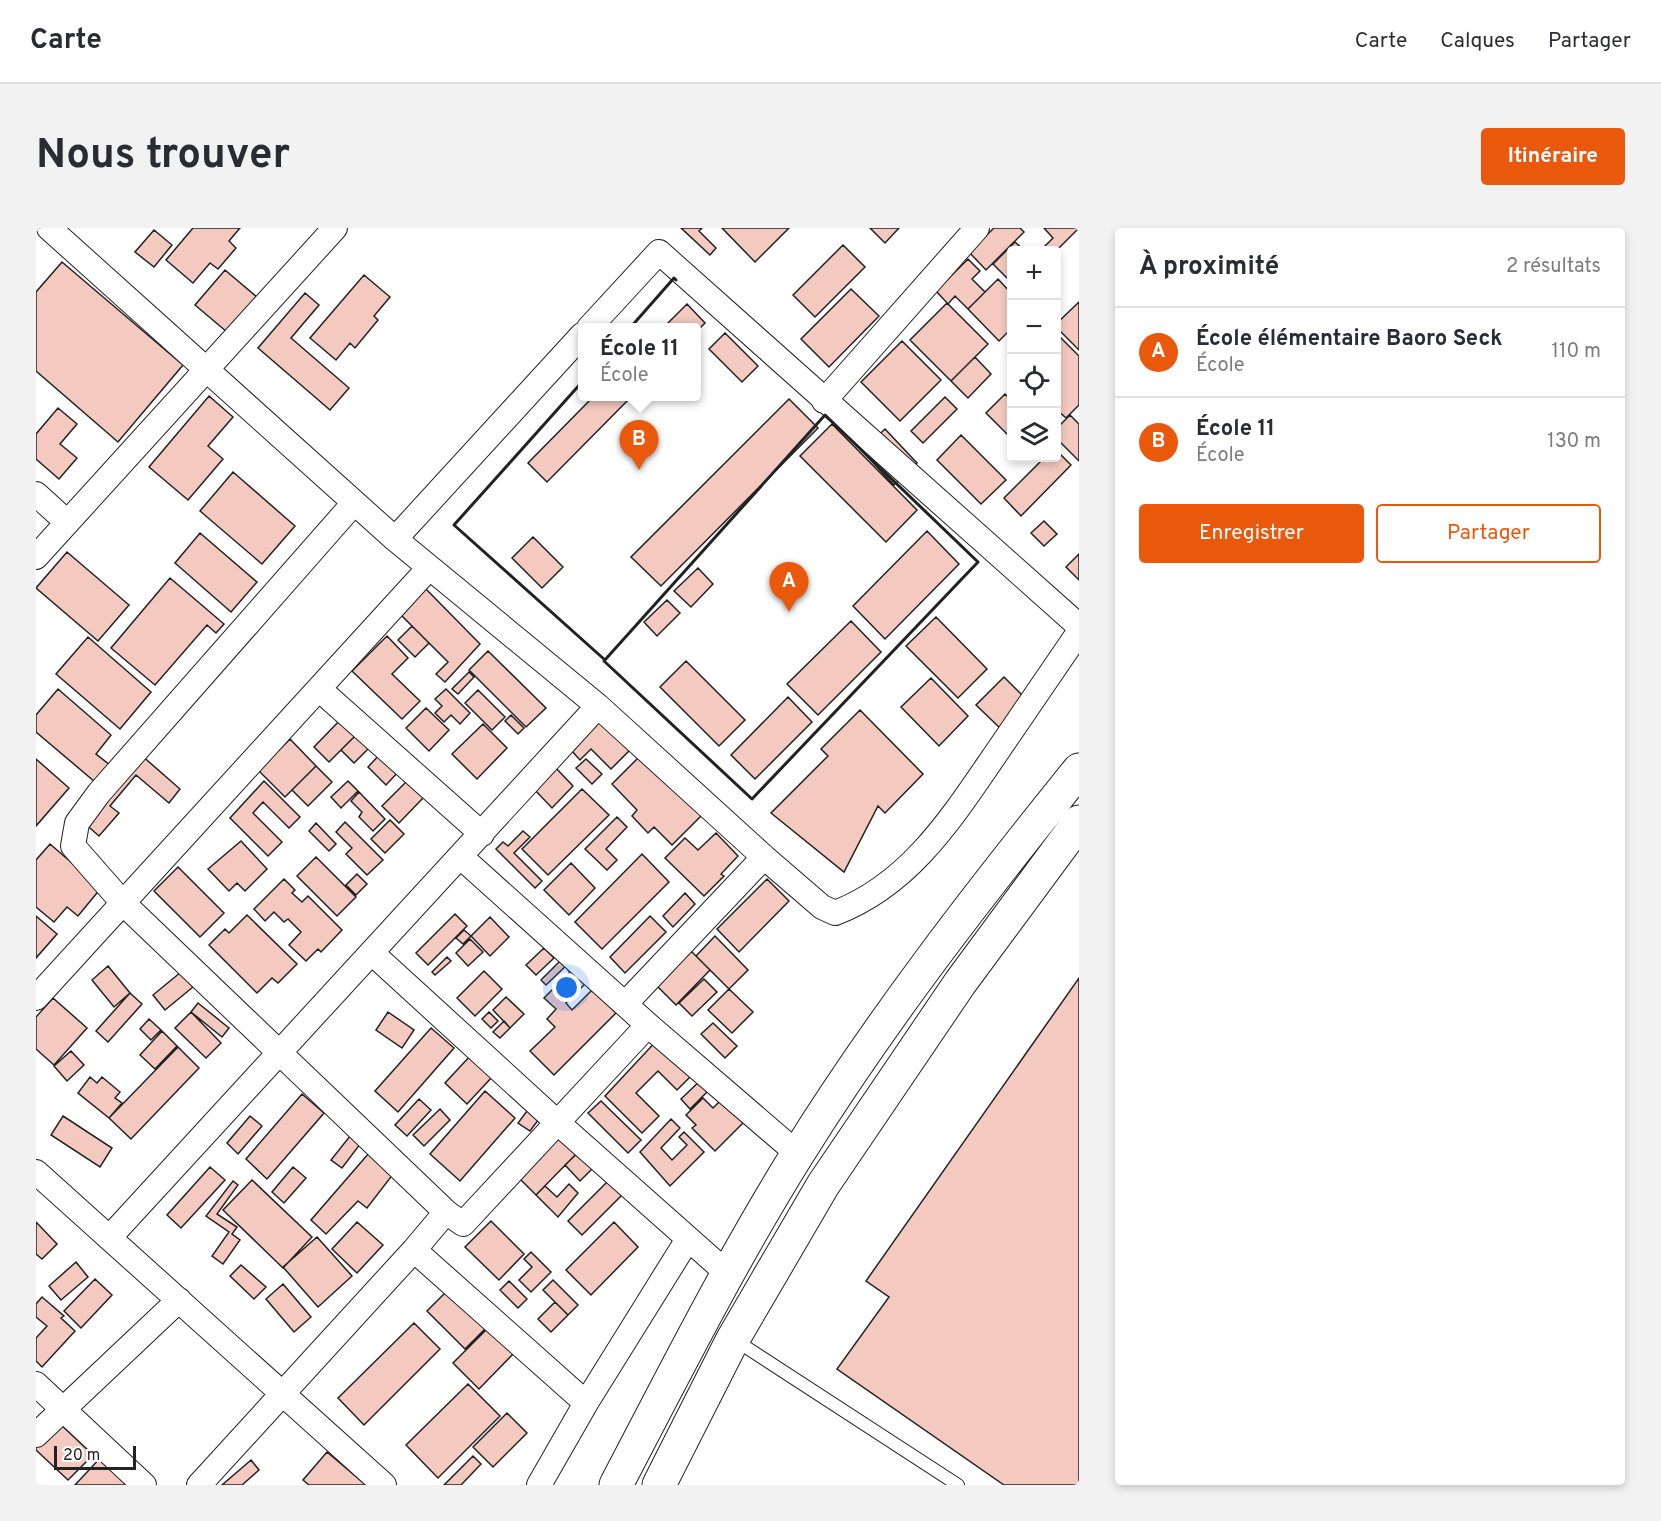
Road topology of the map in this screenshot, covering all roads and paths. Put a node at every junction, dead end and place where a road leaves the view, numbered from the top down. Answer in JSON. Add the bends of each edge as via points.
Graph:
{"nodes":[{"id":1,"x":49,"y":228,"type":"edge"},
{"id":2,"x":335,"y":228,"type":"edge"},
{"id":3,"x":977,"y":228,"type":"edge"},
{"id":4,"x":593,"y":323,"type":"edge"},
{"id":5,"x":578,"y":339,"type":"edge"},
{"id":6,"x":206,"y":370,"type":"junction"},
{"id":7,"x":824,"y":400,"type":"junction"},
{"id":8,"x":36,"y":494,"type":"edge"},
{"id":9,"x":354,"y":503,"type":"junction"},
{"id":10,"x":67,"y":522,"type":"junction"},
{"id":11,"x":395,"y":539,"type":"junction"},
{"id":12,"x":36,"y":557,"type":"edge"},
{"id":13,"x":429,"y":568,"type":"junction"},
{"id":14,"x":1079,"y":626,"type":"edge"},
{"id":15,"x":1079,"y":632,"type":"edge"},
{"id":16,"x":319,"y":689,"type":"junction"},
{"id":17,"x":598,"y":706,"type":"junction"},
{"id":18,"x":1079,"y":770,"type":"edge"},
{"id":19,"x":1079,"y":822,"type":"edge"},
{"id":20,"x":482,"y":834,"type":"junction"},
{"id":21,"x":461,"y":857,"type":"junction"},
{"id":22,"x":764,"y":857,"type":"junction"},
{"id":23,"x":123,"y":903,"type":"junction"},
{"id":24,"x":372,"y":953,"type":"junction"},
{"id":25,"x":36,"y":998,"type":"edge"},
{"id":26,"x":625,"y":1004,"type":"junction"},
{"id":27,"x":648,"y":1025,"type":"junction"},
{"id":28,"x":281,"y":1051,"type":"junction"},
{"id":29,"x":558,"y":1124,"type":"junction"},
{"id":30,"x":798,"y":1154,"type":"junction"},
{"id":31,"x":36,"y":1172,"type":"edge"},
{"id":32,"x":446,"y":1212,"type":"junction"},
{"id":33,"x":109,"y":1238,"type":"junction"},
{"id":34,"x":688,"y":1239,"type":"junction"},
{"id":35,"x":414,"y":1250,"type":"junction"},
{"id":36,"x":727,"y":1273,"type":"junction"},
{"id":37,"x":178,"y":1300,"type":"junction"},
{"id":38,"x":733,"y":1339,"type":"junction"},
{"id":39,"x":36,"y":1384,"type":"edge"},
{"id":40,"x":283,"y":1394,"type":"junction"},
{"id":41,"x":586,"y":1403,"type":"junction"},
{"id":42,"x":64,"y":1410,"type":"junction"},
{"id":43,"x":36,"y":1435,"type":"edge"},
{"id":44,"x":144,"y":1485,"type":"edge"},
{"id":45,"x":199,"y":1485,"type":"edge"},
{"id":46,"x":384,"y":1485,"type":"edge"},
{"id":47,"x":539,"y":1485,"type":"edge"},
{"id":48,"x":616,"y":1485,"type":"edge"},
{"id":49,"x":659,"y":1485,"type":"edge"},
{"id":50,"x":958,"y":1485,"type":"edge"}],
"edges":[{"from":1,"to":6,"type":"street"},
{"from":2,"to":6,"type":"street"},
{"from":3,"to":7,"type":"street"},
{"from":4,"to":7,"type":"street","via":[[659,252]]},
{"from":5,"to":11,"type":"street"},
{"from":6,"to":9,"type":"street"},
{"from":6,"to":10,"type":"street"},
{"from":7,"to":14,"type":"street"},
{"from":8,"to":10,"type":"street"},
{"from":9,"to":11,"type":"street"},
{"from":9,"to":23,"type":"street","via":[[99,793],[77,823],[73,846]]},
{"from":10,"to":12,"type":"street"},
{"from":11,"to":13,"type":"street"},
{"from":13,"to":16,"type":"street"},
{"from":13,"to":17,"type":"street"},
{"from":15,"to":22,"type":"street","via":[[948,823],[907,870],[853,906],[835,913],[822,907]]},
{"from":16,"to":20,"type":"street"},
{"from":16,"to":23,"type":"street"},
{"from":17,"to":20,"type":"street"},
{"from":17,"to":22,"type":"street"},
{"from":18,"to":30,"type":"highway","via":[[898,1005]]},
{"from":19,"to":38,"type":"highway","via":[[960,983],[823,1185]]},
{"from":20,"to":21,"type":"street"},
{"from":21,"to":24,"type":"street"},
{"from":21,"to":26,"type":"street"},
{"from":22,"to":26,"type":"street"},
{"from":23,"to":25,"type":"street"},
{"from":23,"to":28,"type":"street"},
{"from":24,"to":28,"type":"street"},
{"from":24,"to":29,"type":"street"},
{"from":26,"to":27,"type":"street"},
{"from":27,"to":29,"type":"street"},
{"from":27,"to":30,"type":"street"},
{"from":28,"to":32,"type":"street"},
{"from":28,"to":33,"type":"street"},
{"from":29,"to":32,"type":"street","via":[[469,1220],[463,1224]]},
{"from":29,"to":34,"type":"street"},
{"from":30,"to":36,"type":"highway"},
{"from":31,"to":33,"type":"street"},
{"from":32,"to":35,"type":"street"},
{"from":33,"to":37,"type":"street"},
{"from":34,"to":36,"type":"street"},
{"from":34,"to":41,"type":"street"},
{"from":35,"to":40,"type":"street"},
{"from":35,"to":41,"type":"street"},
{"from":36,"to":48,"type":"highway"},
{"from":37,"to":40,"type":"street"},
{"from":37,"to":42,"type":"street"},
{"from":38,"to":49,"type":"highway"},
{"from":38,"to":50,"type":"lane"},
{"from":39,"to":42,"type":"street"},
{"from":40,"to":45,"type":"street"},
{"from":40,"to":46,"type":"street"},
{"from":41,"to":47,"type":"street"},
{"from":42,"to":43,"type":"street"},
{"from":42,"to":44,"type":"street"}]}
